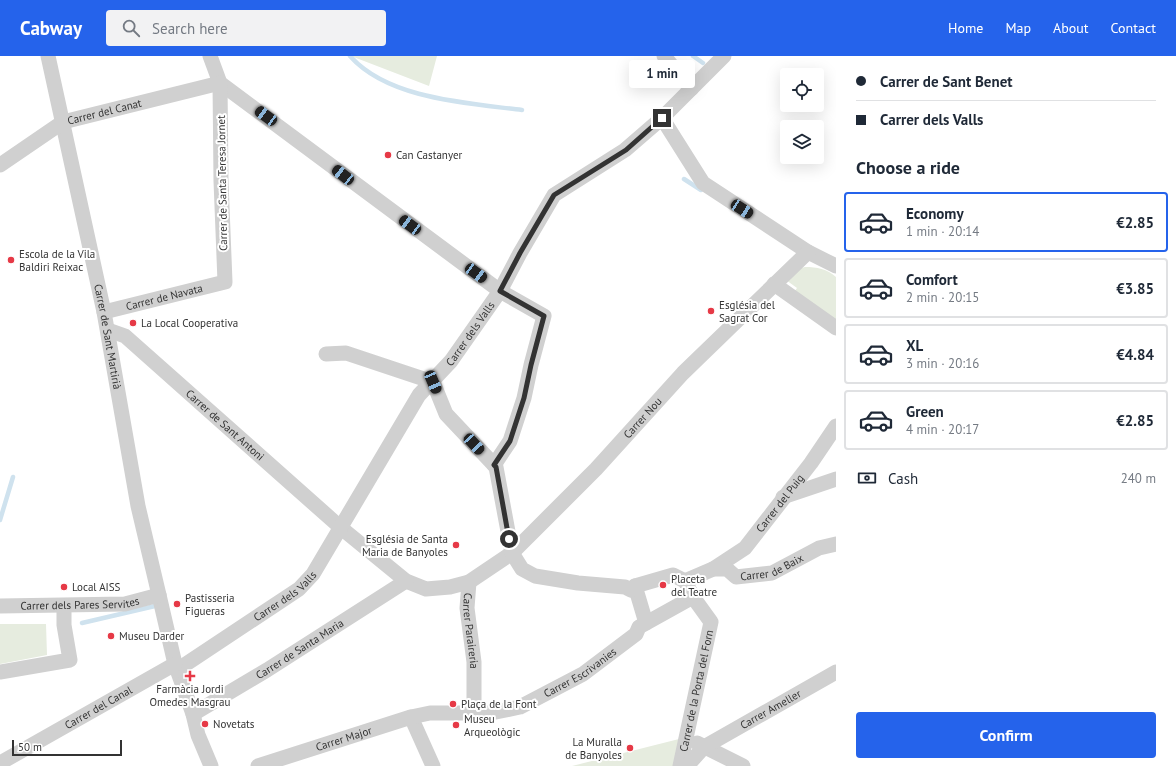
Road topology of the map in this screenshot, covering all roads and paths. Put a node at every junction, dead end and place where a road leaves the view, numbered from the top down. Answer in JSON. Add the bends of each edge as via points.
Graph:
{"nodes":[{"id":1,"x":48,"y":56,"type":"edge"},
{"id":2,"x":210,"y":56,"type":"edge"},
{"id":3,"x":664,"y":56,"type":"edge"},
{"id":4,"x":724,"y":56,"type":"edge"},
{"id":5,"x":220,"y":83,"type":"junction"},
{"id":6,"x":691,"y":89,"type":"junction"},
{"id":7,"x":662,"y":118,"type":"junction"},
{"id":8,"x":63,"y":122,"type":"junction"},
{"id":9,"x":0,"y":165,"type":"edge"},
{"id":10,"x":808,"y":252,"type":"junction"},
{"id":11,"x":834,"y":261,"type":"edge"},
{"id":12,"x":225,"y":282,"type":"joint"},
{"id":13,"x":774,"y":284,"type":"junction"},
{"id":14,"x":500,"y":291,"type":"junction"},
{"id":15,"x":104,"y":312,"type":"junction"},
{"id":16,"x":836,"y":328,"type":"edge"},
{"id":17,"x":108,"y":330,"type":"junction"},
{"id":18,"x":326,"y":354,"type":"dead end"},
{"id":19,"x":433,"y":382,"type":"junction"},
{"id":20,"x":836,"y":426,"type":"edge"},
{"id":21,"x":814,"y":459,"type":"junction"},
{"id":22,"x":494,"y":465,"type":"junction"},
{"id":23,"x":830,"y":481,"type":"edge"},
{"id":24,"x":783,"y":497,"type":"junction"},
{"id":25,"x":340,"y":527,"type":"junction"},
{"id":26,"x":836,"y":544,"type":"edge"},
{"id":27,"x":512,"y":553,"type":"junction"},
{"id":28,"x":713,"y":569,"type":"junction"},
{"id":29,"x":685,"y":580,"type":"junction"},
{"id":30,"x":406,"y":582,"type":"junction"},
{"id":31,"x":469,"y":582,"type":"junction"},
{"id":32,"x":630,"y":587,"type":"junction"},
{"id":33,"x":158,"y":595,"type":"junction"},
{"id":34,"x":693,"y":597,"type":"junction"},
{"id":35,"x":0,"y":606,"type":"edge"},
{"id":36,"x":64,"y":606,"type":"junction"},
{"id":37,"x":646,"y":623,"type":"junction"},
{"id":38,"x":176,"y":667,"type":"junction"},
{"id":39,"x":0,"y":672,"type":"edge"},
{"id":40,"x":836,"y":672,"type":"edge"},
{"id":41,"x":193,"y":714,"type":"junction"},
{"id":42,"x":474,"y":714,"type":"junction"},
{"id":43,"x":411,"y":718,"type":"junction"},
{"id":44,"x":686,"y":737,"type":"junction"},
{"id":45,"x":704,"y":747,"type":"junction"},
{"id":46,"x":0,"y":763,"type":"edge"},
{"id":47,"x":429,"y":765,"type":"edge"},
{"id":48,"x":211,"y":766,"type":"edge"},
{"id":49,"x":258,"y":766,"type":"edge"},
{"id":50,"x":680,"y":766,"type":"edge"},
{"id":51,"x":687,"y":766,"type":"edge"},
{"id":52,"x":743,"y":766,"type":"edge"}],
"edges":[{"from":1,"to":8,"type":"street","name":"Carrer de Sant Martirià"},
{"from":2,"to":5,"type":"street"},
{"from":3,"to":6,"type":"street"},
{"from":4,"to":6,"type":"street","name":"Carrer dels Valls"},
{"from":5,"to":8,"type":"street","name":"Carrer del Canat"},
{"from":5,"to":12,"type":"street","name":"Carrer de Santa Teresa Jornet"},
{"from":5,"to":14,"type":"street"},
{"from":6,"to":7,"type":"street","name":"Carrer dels Valls"},
{"from":7,"to":10,"type":"street","via":[[703,183]]},
{"from":7,"to":14,"type":"street","name":"Carrer dels Valls","via":[[626,150],[554,195]]},
{"from":8,"to":9,"type":"street","name":"Carrer del Canat"},
{"from":8,"to":15,"type":"street","name":"Carrer de Sant Martirià"},
{"from":10,"to":11,"type":"street"},
{"from":10,"to":13,"type":"street","name":"Carrer Nou"},
{"from":12,"to":15,"type":"street","name":"Carrer de Navata"},
{"from":13,"to":16,"type":"street"},
{"from":13,"to":27,"type":"street","name":"Carrer Nou","via":[[683,374],[596,469]]},
{"from":14,"to":19,"type":"street","name":"Carrer dels Valls"},
{"from":14,"to":22,"type":"street","via":[[544,316],[524,398],[510,441]]},
{"from":15,"to":17,"type":"street","name":"Carrer de Sant Martirià"},
{"from":17,"to":25,"type":"street","name":"Carrer de Sant Antoni","via":[[124,335]]},
{"from":17,"to":33,"type":"street","name":"Carrer de Sant Martirià","via":[[138,506]]},
{"from":18,"to":19,"type":"street","via":[[346,353]]},
{"from":19,"to":22,"type":"street","via":[[446,414]]},
{"from":19,"to":25,"type":"street","name":"Carrer dels Valls","via":[[419,395]]},
{"from":20,"to":21,"type":"street","name":"Carrer del Puig"},
{"from":21,"to":23,"type":"street"},
{"from":21,"to":24,"type":"street","name":"Carrer del Puig"},
{"from":22,"to":27,"type":"street"},
{"from":23,"to":24,"type":"street"},
{"from":24,"to":28,"type":"street","name":"Carrer del Puig","via":[[745,548]]},
{"from":25,"to":30,"type":"street","name":"Carrer de Sant Antoni"},
{"from":25,"to":38,"type":"street","name":"Carrer dels Valls","via":[[313,574],[299,589]]},
{"from":26,"to":28,"type":"street","name":"Carrer de Baix","via":[[819,548],[772,573],[736,577],[727,569]]},
{"from":27,"to":31,"type":"street","name":"Carrer Nou"},
{"from":27,"to":32,"type":"street","via":[[522,569],[535,576],[578,583]]},
{"from":28,"to":29,"type":"street"},
{"from":29,"to":32,"type":"street","via":[[674,575]]},
{"from":29,"to":34,"type":"street","name":"Carrer de la Porta del Forn"},
{"from":30,"to":31,"type":"street","name":"Carrer Nou","via":[[426,589]]},
{"from":30,"to":41,"type":"street","name":"Carrer de Santa Maria"},
{"from":31,"to":42,"type":"street","name":"Carrer Paraireria","via":[[467,608],[474,679]]},
{"from":32,"to":37,"type":"street"},
{"from":33,"to":36,"type":"street","name":"Carrer dels Pares Servites","via":[[125,604]]},
{"from":33,"to":38,"type":"street","name":"Carrer de Sant Martirià"},
{"from":34,"to":37,"type":"street","name":"Carrer Escrivanies"},
{"from":34,"to":44,"type":"street","name":"Carrer de la Porta del Forn","via":[[711,622]]},
{"from":35,"to":36,"type":"street","name":"Carrer dels Pares Servites"},
{"from":36,"to":39,"type":"street","via":[[64,625],[70,660]]},
{"from":37,"to":42,"type":"street","name":"Carrer Escrivanies","via":[[636,634],[583,674],[520,707]]},
{"from":38,"to":41,"type":"street","name":"Carrer de Sant Martirià"},
{"from":38,"to":46,"type":"street","name":"Carrer del Canal"},
{"from":40,"to":45,"type":"street","name":"Carrer Ameller"},
{"from":41,"to":48,"type":"street","name":"Carrer de Sant Martirià","via":[[198,735]]},
{"from":42,"to":43,"type":"street","name":"Carrer Major","via":[[430,713]]},
{"from":43,"to":47,"type":"street"},
{"from":43,"to":49,"type":"street","name":"Carrer Major"},
{"from":44,"to":45,"type":"street","name":"Carrer de la Porta del Forn"},
{"from":44,"to":50,"type":"street","name":"Carrer de la Porta del Forn"},
{"from":45,"to":51,"type":"street","name":"Carrer Ameller"},
{"from":45,"to":52,"type":"street","name":"Carrer de la Porta del Forn"}]}
